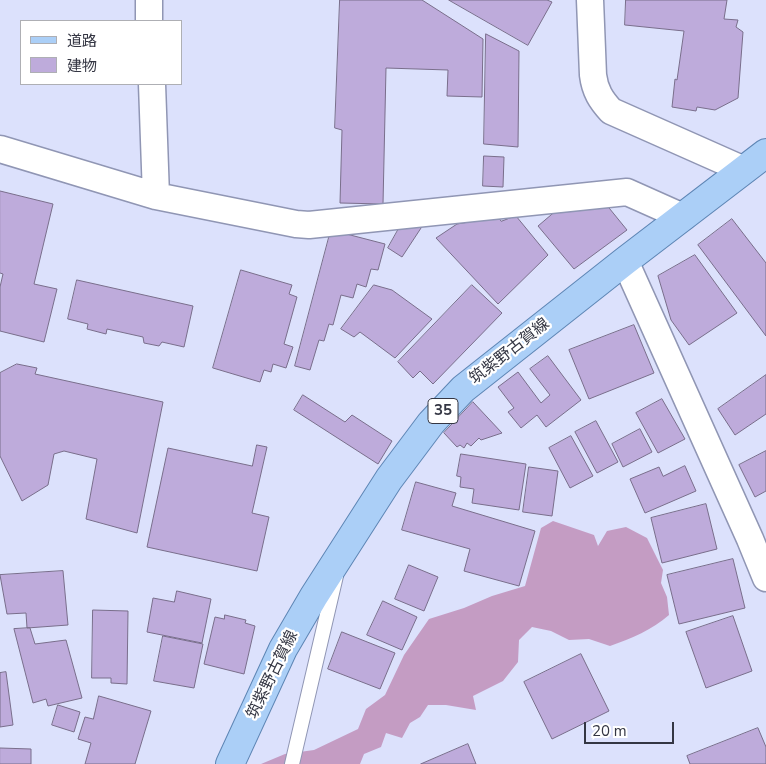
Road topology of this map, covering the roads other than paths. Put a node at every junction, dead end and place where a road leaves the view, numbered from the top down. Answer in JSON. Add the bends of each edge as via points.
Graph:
{"nodes":[{"id":1,"x":149,"y":0,"type":"edge"},
{"id":2,"x":590,"y":0,"type":"edge"},
{"id":3,"x":150,"y":20,"type":"edge"},
{"id":4,"x":152,"y":85,"type":"edge"},
{"id":5,"x":0,"y":149,"type":"edge"},
{"id":6,"x":766,"y":153,"type":"edge"},
{"id":7,"x":744,"y":170,"type":"junction"},
{"id":8,"x":156,"y":196,"type":"junction"},
{"id":9,"x":683,"y":217,"type":"junction"},
{"id":10,"x":625,"y":261,"type":"junction"},
{"id":11,"x":342,"y":551,"type":"junction"},
{"id":12,"x":766,"y":578,"type":"edge"},
{"id":13,"x":230,"y":764,"type":"edge"},
{"id":14,"x":292,"y":764,"type":"edge"}],
"edges":[{"from":1,"to":3,"type":"street"},
{"from":2,"to":7,"type":"street","via":[[594,87],[600,99],[611,111]]},
{"from":4,"to":8,"type":"street"},
{"from":5,"to":8,"type":"street"},
{"from":6,"to":7,"type":"main road","name":"筑紫野古賀線","number":"35"},
{"from":7,"to":9,"type":"main road","name":"筑紫野古賀線","number":"35"},
{"from":8,"to":9,"type":"street","via":[[308,226],[627,192]]},
{"from":9,"to":10,"type":"main road","name":"筑紫野古賀線","number":"35"},
{"from":10,"to":11,"type":"main road","name":"筑紫野古賀線","number":"35","via":[[463,389],[431,423],[389,479]]},
{"from":10,"to":12,"type":"street"},
{"from":11,"to":13,"type":"main road","name":"筑紫野古賀線","number":"35","via":[[284,649]]},
{"from":11,"to":14,"type":"lane"}]}
